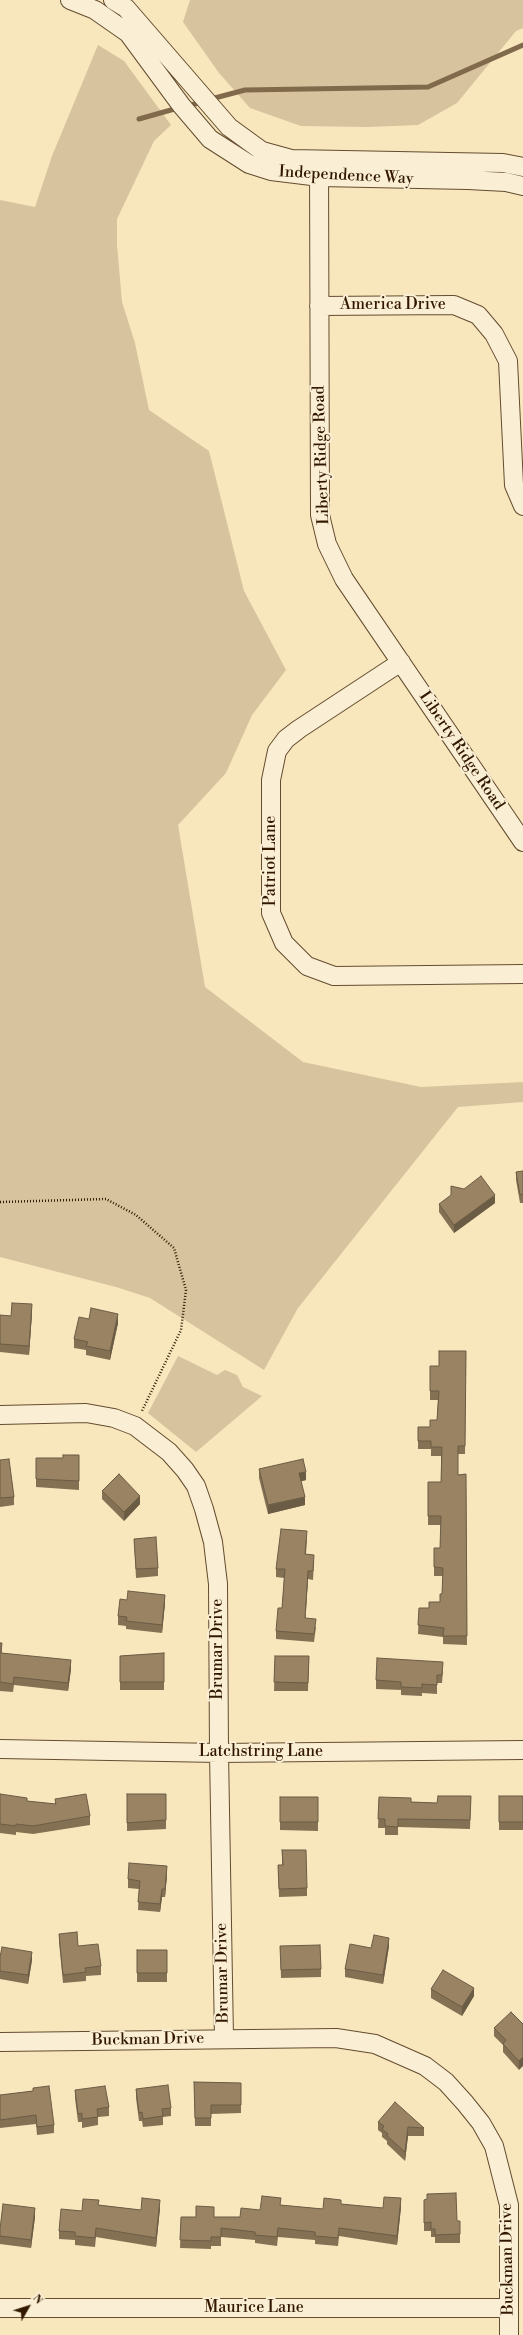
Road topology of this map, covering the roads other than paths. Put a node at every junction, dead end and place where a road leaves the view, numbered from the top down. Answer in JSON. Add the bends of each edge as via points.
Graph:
{"nodes":[{"id":1,"x":70,"y":0,"type":"edge"},
{"id":2,"x":113,"y":0,"type":"edge"},
{"id":3,"x":523,"y":167,"type":"edge"},
{"id":4,"x":319,"y":169,"type":"junction"},
{"id":5,"x":523,"y":186,"type":"edge"},
{"id":6,"x":319,"y":306,"type":"junction"},
{"id":7,"x":523,"y":506,"type":"edge"},
{"id":8,"x":400,"y":662,"type":"junction"},
{"id":9,"x":523,"y":842,"type":"edge"},
{"id":10,"x":523,"y":974,"type":"edge"},
{"id":11,"x":0,"y":1415,"type":"edge"},
{"id":12,"x":0,"y":1749,"type":"edge"},
{"id":13,"x":523,"y":1750,"type":"edge"},
{"id":14,"x":219,"y":1753,"type":"junction"},
{"id":15,"x":224,"y":2038,"type":"junction"},
{"id":16,"x":0,"y":2042,"type":"edge"},
{"id":17,"x":0,"y":2308,"type":"edge"},
{"id":18,"x":509,"y":2308,"type":"junction"},
{"id":19,"x":509,"y":2335,"type":"edge"}],
"edges":[{"from":1,"to":4,"type":"street","name":"Independence Way","via":[[95,10],[128,33],[181,105],[210,139],[249,164],[271,172]]},
{"from":2,"to":4,"type":"street","name":"Independence Way","via":[[126,8],[229,127],[262,151]]},
{"from":3,"to":4,"type":"street","name":"Independence Way","via":[[503,163]]},
{"from":4,"to":5,"type":"street","name":"Independence Way","via":[[506,182]]},
{"from":4,"to":6,"type":"street","name":"Liberty Ridge Road"},
{"from":6,"to":7,"type":"street","name":"America Drive","via":[[454,305],[478,315],[494,334],[508,361],[514,485]]},
{"from":6,"to":8,"type":"street","name":"Liberty Ridge Road","via":[[320,515],[327,544],[344,579]]},
{"from":8,"to":9,"type":"street","name":"Liberty Ridge Road"},
{"from":8,"to":10,"type":"street","name":"Patriot Lane","via":[[299,729],[286,739],[277,751],[272,780],[271,913],[284,943],[307,966],[334,976]]},
{"from":11,"to":14,"type":"street","name":"Brumar Drive","via":[[86,1413],[114,1418],[135,1426],[169,1452],[196,1486],[212,1542],[218,1584]]},
{"from":12,"to":14,"type":"street","name":"Latchstring Lane"},
{"from":13,"to":14,"type":"street","name":"Latchstring Lane"},
{"from":14,"to":15,"type":"street","name":"Brumar Drive"},
{"from":15,"to":16,"type":"street","name":"Buckman Drive"},
{"from":15,"to":18,"type":"street","name":"Buckman Drive","via":[[336,2038],[375,2044],[425,2066],[446,2082],[481,2123],[494,2146],[502,2174],[509,2205]]},
{"from":17,"to":18,"type":"street","name":"Maurice Lane"},
{"from":18,"to":19,"type":"street","name":"Buckman Drive"}]}
